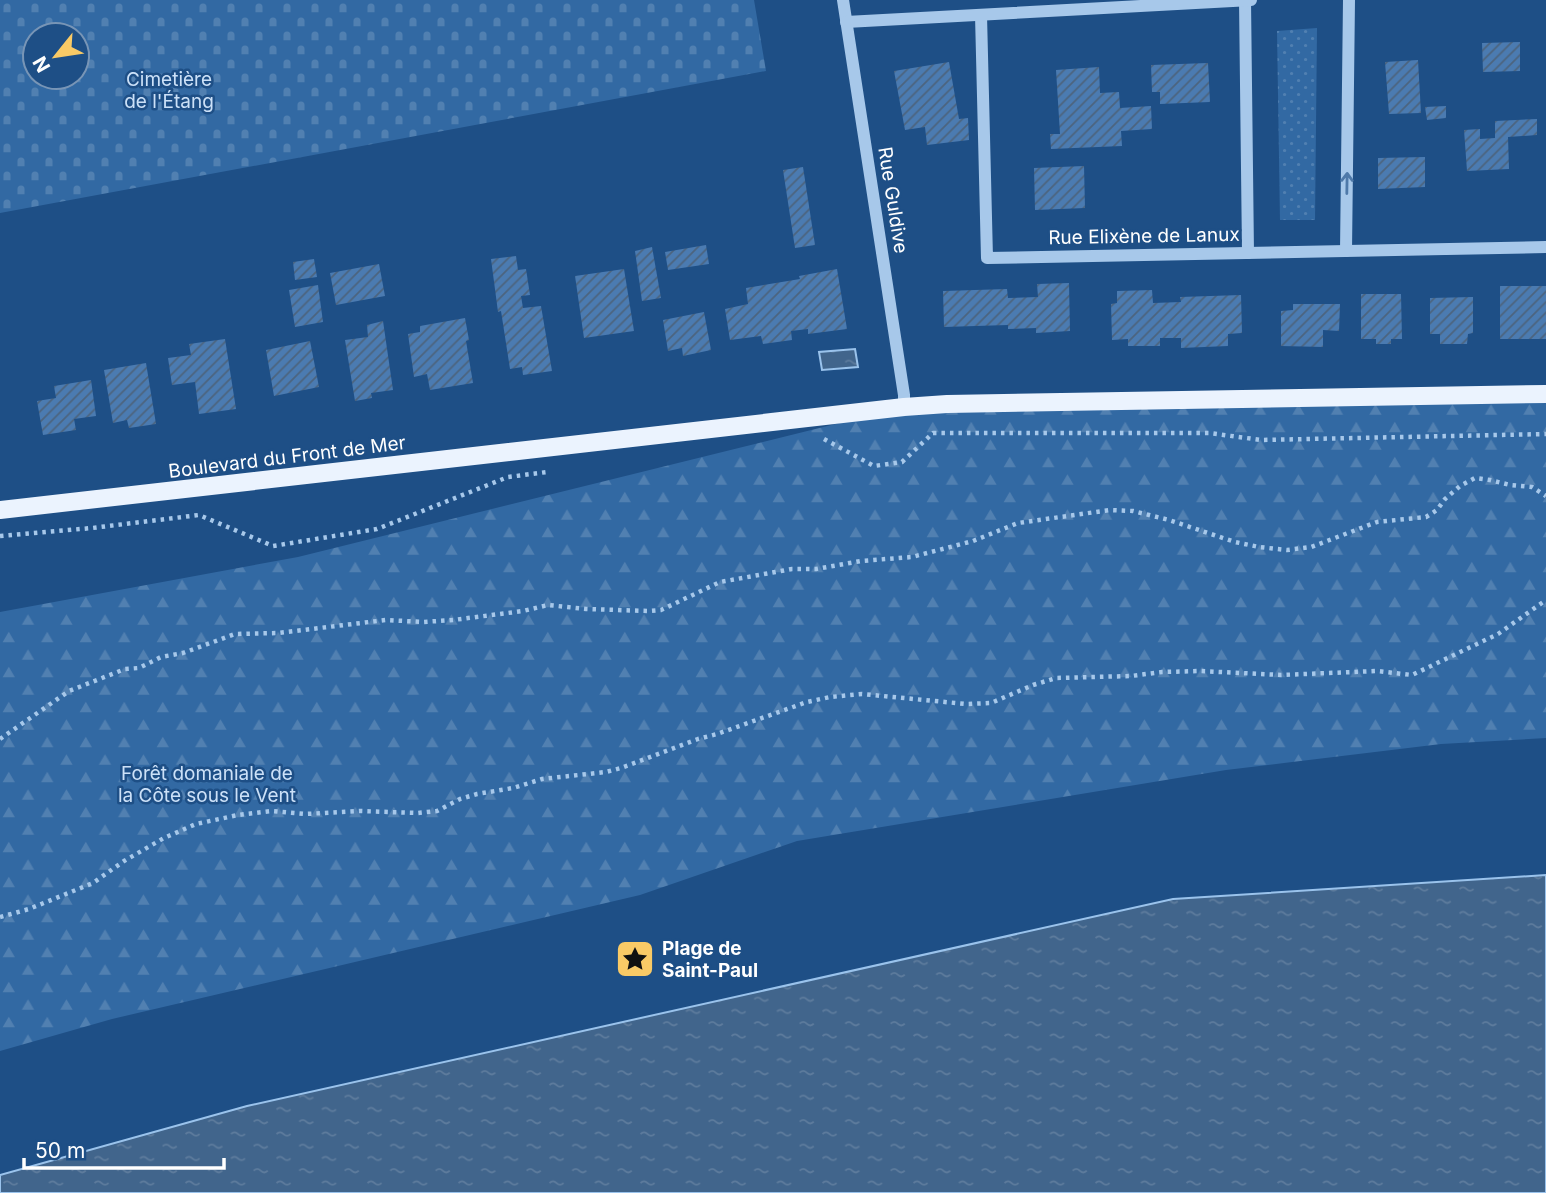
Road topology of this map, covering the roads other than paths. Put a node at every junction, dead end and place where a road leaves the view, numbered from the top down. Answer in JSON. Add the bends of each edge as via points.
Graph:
{"nodes":[{"id":1,"x":843,"y":0,"type":"edge"},
{"id":2,"x":1245,"y":0,"type":"edge"},
{"id":3,"x":1251,"y":0,"type":"edge"},
{"id":4,"x":1349,"y":0,"type":"edge"},
{"id":5,"x":981,"y":15,"type":"junction"},
{"id":6,"x":846,"y":22,"type":"junction"},
{"id":7,"x":1546,"y":247,"type":"edge"},
{"id":8,"x":1346,"y":251,"type":"junction"},
{"id":9,"x":1248,"y":253,"type":"junction"},
{"id":10,"x":1546,"y":394,"type":"edge"},
{"id":11,"x":904,"y":407,"type":"junction"},
{"id":12,"x":0,"y":510,"type":"edge"}],
"edges":[{"from":1,"to":6,"type":"street","name":"Rue Guldive"},
{"from":2,"to":3,"type":"street"},
{"from":2,"to":5,"type":"street"},
{"from":2,"to":9,"type":"street"},
{"from":8,"to":4,"type":"street","one_way":true},
{"from":5,"to":6,"type":"street"},
{"from":5,"to":9,"type":"street","name":"Rue Elixène de Lanux","via":[[987,258]]},
{"from":6,"to":11,"type":"street","name":"Rue Guldive"},
{"from":7,"to":8,"type":"street","name":"Rue Elixène de Lanux"},
{"from":8,"to":9,"type":"street","name":"Rue Elixène de Lanux"},
{"from":10,"to":11,"type":"main road","name":"Boulevard du Front de Mer"},
{"from":11,"to":12,"type":"main road","name":"Boulevard du Front de Mer"}]}
